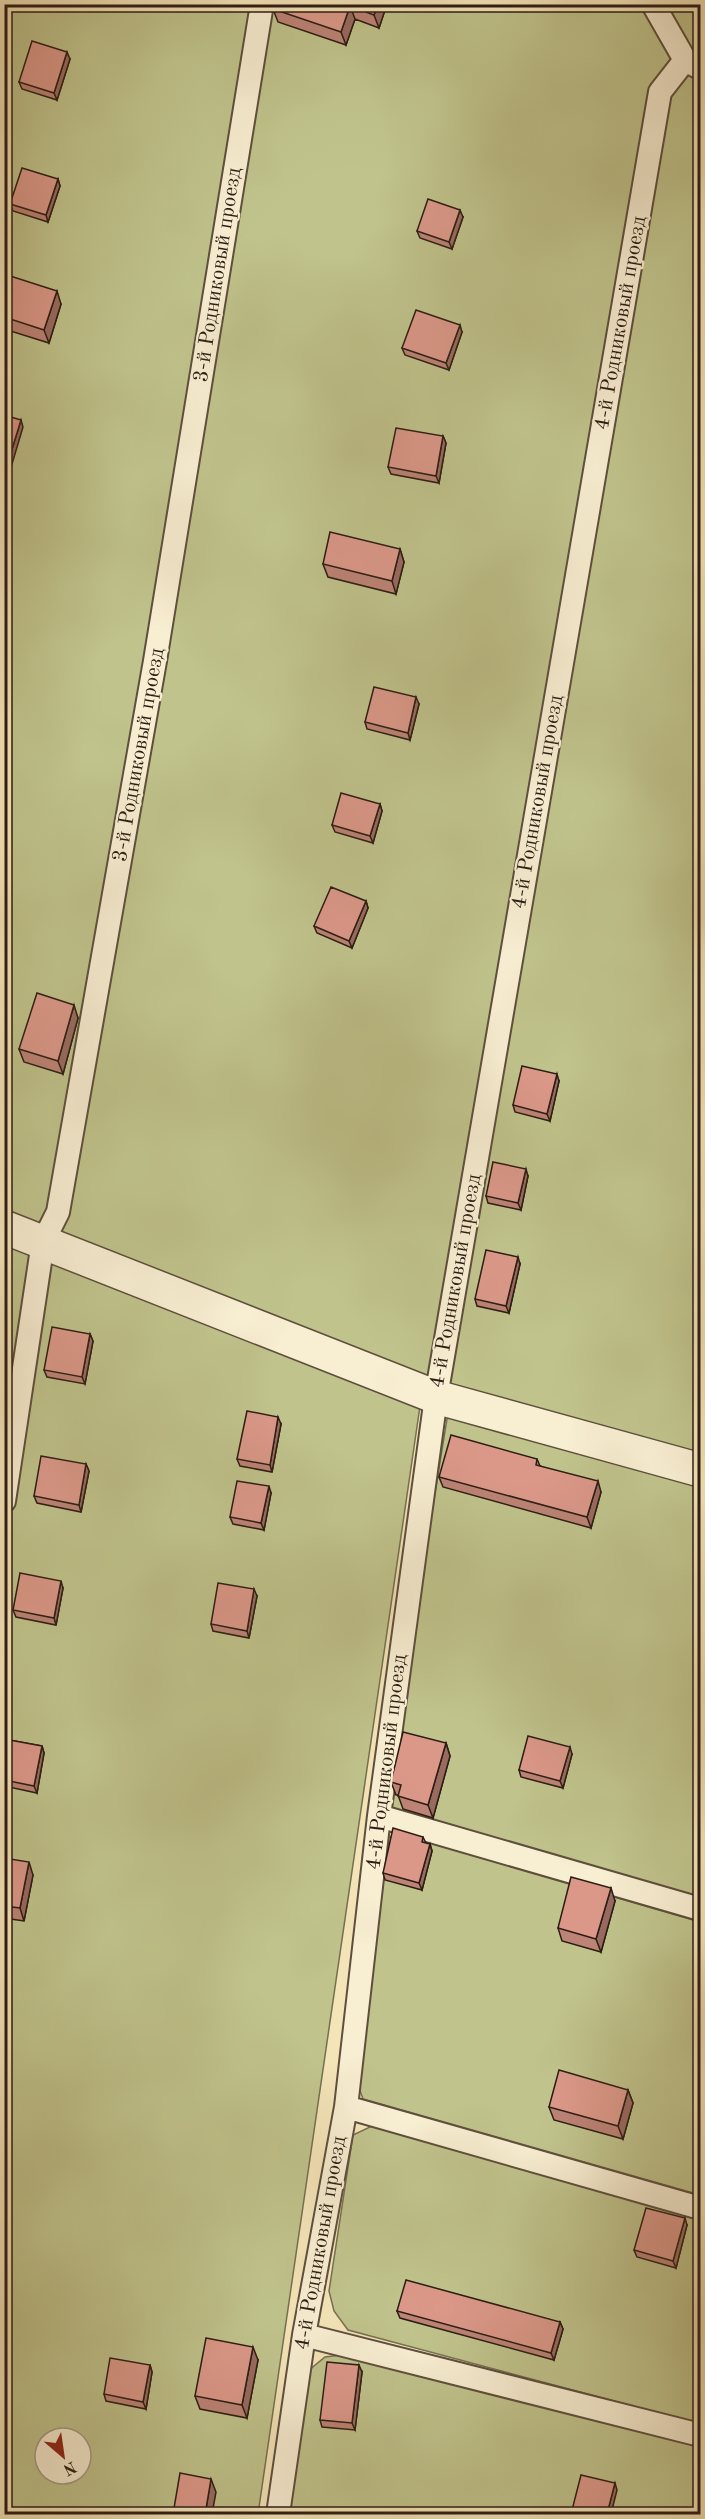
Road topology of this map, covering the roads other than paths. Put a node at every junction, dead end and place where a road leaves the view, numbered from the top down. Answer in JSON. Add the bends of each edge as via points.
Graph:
{"nodes":[{"id":1,"x":262,"y":4,"type":"edge"},
{"id":2,"x":653,"y":4,"type":"edge"},
{"id":3,"x":693,"y":64,"type":"edge"},
{"id":4,"x":4,"y":1227,"type":"edge"},
{"id":5,"x":42,"y":1242,"type":"junction"},
{"id":6,"x":436,"y":1397,"type":"junction"},
{"id":7,"x":700,"y":1470,"type":"edge"},
{"id":8,"x":4,"y":1501,"type":"edge"},
{"id":9,"x":379,"y":1816,"type":"junction"},
{"id":10,"x":700,"y":1909,"type":"edge"},
{"id":11,"x":346,"y":2107,"type":"junction"},
{"id":12,"x":700,"y":2208,"type":"edge"},
{"id":13,"x":304,"y":2335,"type":"junction"},
{"id":14,"x":700,"y":2435,"type":"edge"},
{"id":15,"x":278,"y":2514,"type":"edge"}],
"edges":[{"from":1,"to":5,"type":"lane","name":"3-й Родниковый проезд","via":[[155,661],[58,1212]]},
{"from":2,"to":3,"type":"lane"},
{"from":3,"to":6,"type":"lane","name":"4-й Родниковый проезд","via":[[660,92]]},
{"from":4,"to":5,"type":"street"},
{"from":5,"to":6,"type":"street"},
{"from":5,"to":8,"type":"lane","name":"3-й Родниковый проезд"},
{"from":6,"to":7,"type":"street"},
{"from":6,"to":9,"type":"lane","name":"4-й Родниковый проезд"},
{"from":9,"to":10,"type":"lane"},
{"from":9,"to":11,"type":"lane","name":"4-й Родниковый проезд"},
{"from":11,"to":12,"type":"lane"},
{"from":11,"to":13,"type":"lane","name":"4-й Родниковый проезд"},
{"from":13,"to":14,"type":"lane"},
{"from":13,"to":15,"type":"lane","name":"4-й Родниковый проезд"}]}
